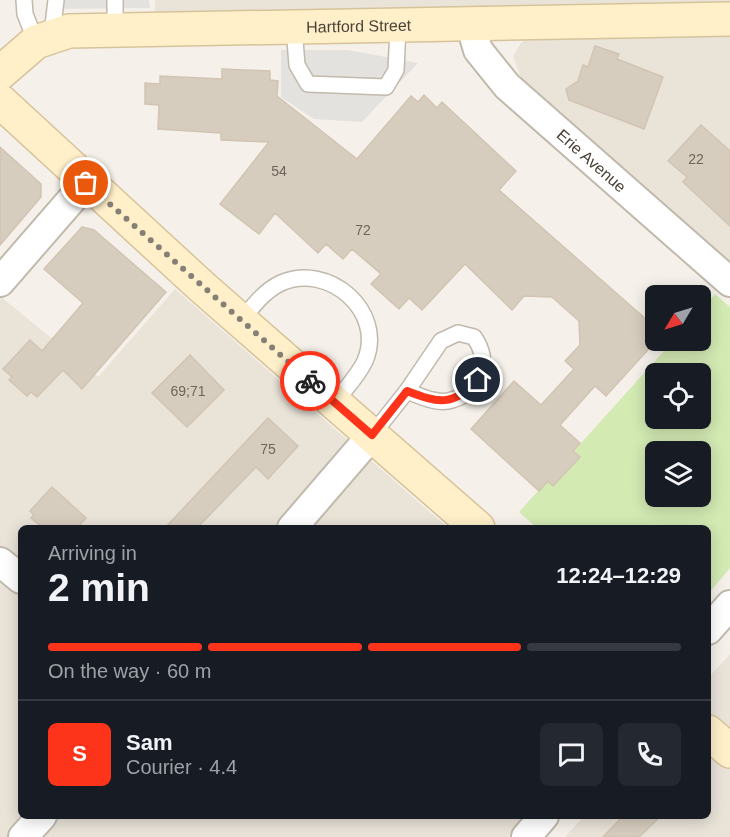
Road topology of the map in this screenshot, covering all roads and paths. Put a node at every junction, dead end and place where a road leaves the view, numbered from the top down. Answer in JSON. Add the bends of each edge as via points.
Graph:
{"nodes":[{"id":1,"x":24,"y":0,"type":"edge"},
{"id":2,"x":56,"y":0,"type":"edge"},
{"id":3,"x":115,"y":15,"type":"edge"},
{"id":4,"x":730,"y":19,"type":"edge"},
{"id":5,"x":471,"y":26,"type":"junction"},
{"id":6,"x":398,"y":27,"type":"junction"},
{"id":7,"x":294,"y":28,"type":"junction"},
{"id":8,"x":44,"y":38,"type":"junction"},
{"id":9,"x":0,"y":74,"type":"edge"},
{"id":10,"x":0,"y":101,"type":"edge"},
{"id":11,"x":86,"y":183,"type":"junction"},
{"id":12,"x":0,"y":282,"type":"edge"},
{"id":13,"x":730,"y":282,"type":"edge"},
{"id":14,"x":241,"y":321,"type":"junction"},
{"id":15,"x":407,"y":391,"type":"junction"},
{"id":16,"x":334,"y":402,"type":"junction"},
{"id":17,"x":372,"y":435,"type":"junction"},
{"id":18,"x":295,"y":525,"type":"edge"},
{"id":19,"x":475,"y":525,"type":"edge"},
{"id":20,"x":0,"y":562,"type":"edge"},
{"id":21,"x":18,"y":577,"type":"edge"},
{"id":22,"x":730,"y":605,"type":"edge"},
{"id":23,"x":711,"y":627,"type":"edge"},
{"id":24,"x":711,"y":735,"type":"edge"},
{"id":25,"x":730,"y":751,"type":"edge"},
{"id":26,"x":39,"y":819,"type":"edge"},
{"id":27,"x":541,"y":819,"type":"edge"},
{"id":28,"x":24,"y":837,"type":"edge"},
{"id":29,"x":526,"y":837,"type":"edge"}],
"edges":[{"from":1,"to":8,"type":"lane","via":[[25,14]]},
{"from":2,"to":8,"type":"lane"},
{"from":3,"to":7,"type":"street","name":"Hartford Street"},
{"from":3,"to":8,"type":"street","name":"Hartford Street"},
{"from":4,"to":5,"type":"street","name":"Hartford Street"},
{"from":5,"to":6,"type":"street","name":"Hartford Street"},
{"from":5,"to":13,"type":"street","name":"Erie Avenue","via":[[478,50],[507,86]]},
{"from":6,"to":7,"type":"street","name":"Hartford Street"},
{"from":6,"to":7,"type":"lane","via":[[396,70],[386,87],[308,84],[297,65]]},
{"from":8,"to":9,"type":"street"},
{"from":10,"to":11,"type":"street"},
{"from":11,"to":12,"type":"street"},
{"from":11,"to":14,"type":"street"},
{"from":14,"to":16,"type":"street"},
{"from":14,"to":16,"type":"lane","via":[[263,295],[284,282],[320,279],[345,292],[362,312],[368,349],[360,371]]},
{"from":15,"to":15,"type":"lane","via":[[428,399],[451,401],[467,392],[484,366],[482,349],[474,337],[458,333],[441,341]]},
{"from":15,"to":17,"type":"lane"},
{"from":16,"to":17,"type":"street"},
{"from":17,"to":18,"type":"street"},
{"from":17,"to":19,"type":"street"},
{"from":20,"to":21,"type":"street"},
{"from":22,"to":23,"type":"street"},
{"from":24,"to":25,"type":"street"},
{"from":26,"to":28,"type":"street"},
{"from":27,"to":29,"type":"street"}]}
